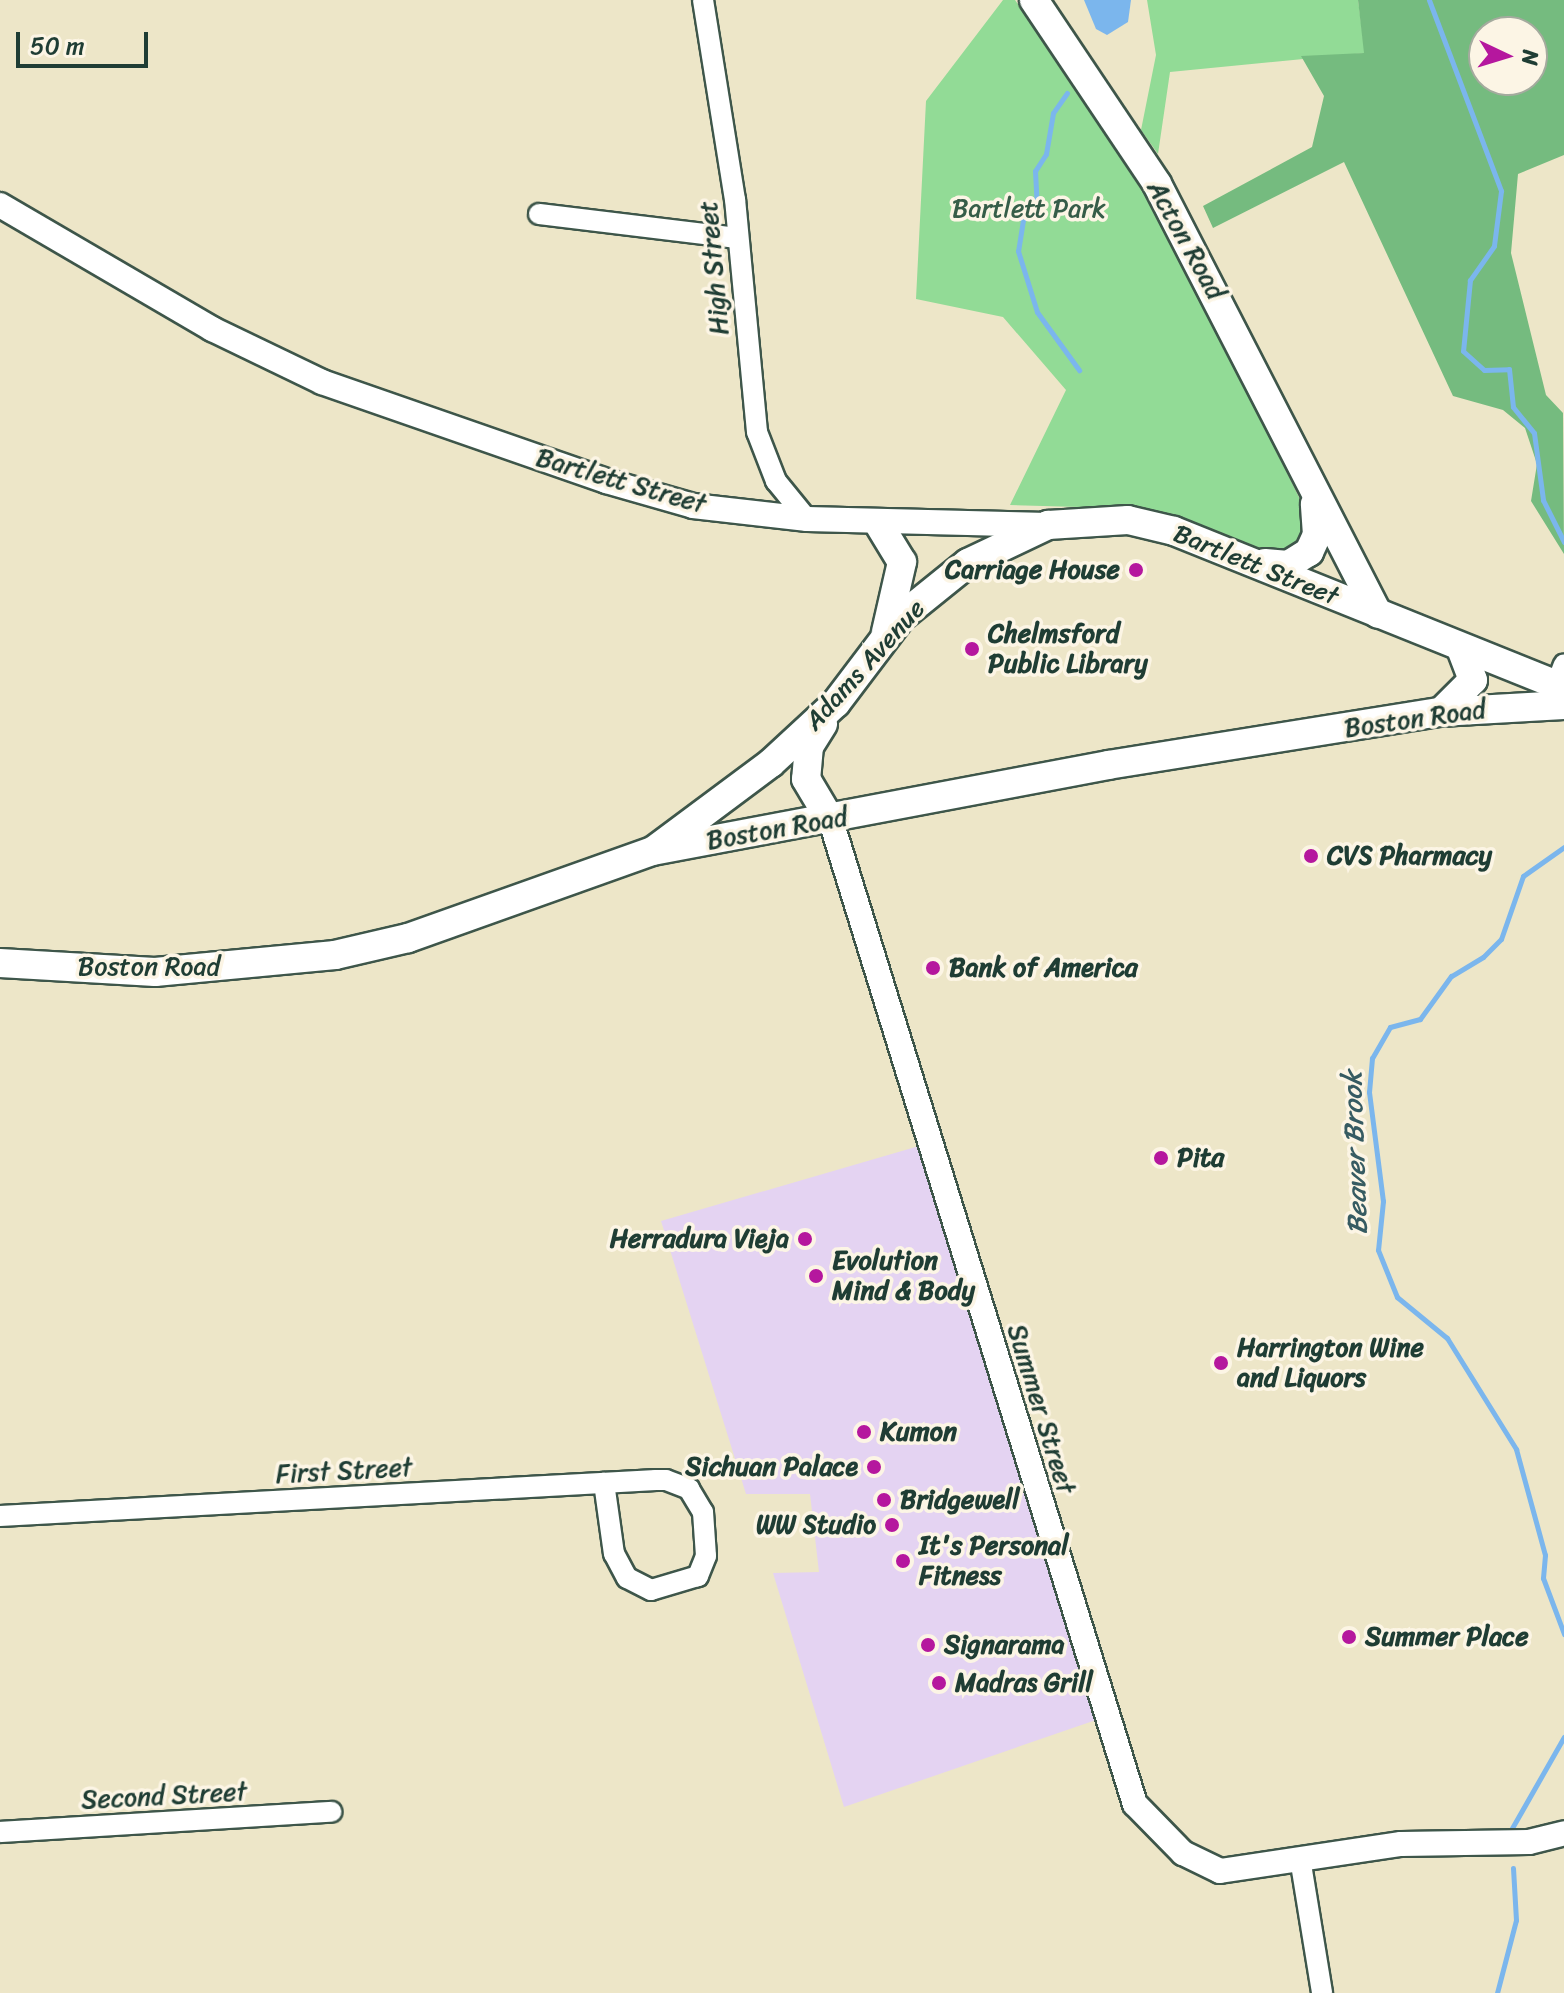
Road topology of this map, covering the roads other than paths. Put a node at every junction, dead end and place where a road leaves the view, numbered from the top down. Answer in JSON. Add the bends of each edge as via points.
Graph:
{"nodes":[{"id":1,"x":703,"y":0,"type":"edge"},
{"id":2,"x":1034,"y":0,"type":"edge"},
{"id":3,"x":0,"y":205,"type":"edge"},
{"id":4,"x":539,"y":214,"type":"dead end"},
{"id":5,"x":738,"y":238,"type":"junction"},
{"id":6,"x":1314,"y":495,"type":"junction"},
{"id":7,"x":807,"y":519,"type":"junction"},
{"id":8,"x":1048,"y":525,"type":"junction"},
{"id":9,"x":880,"y":526,"type":"junction"},
{"id":10,"x":1257,"y":563,"type":"junction"},
{"id":11,"x":1378,"y":614,"type":"junction"},
{"id":12,"x":885,"y":636,"type":"junction"},
{"id":13,"x":1462,"y":651,"type":"junction"},
{"id":14,"x":1562,"y":685,"type":"edge"},
{"id":15,"x":836,"y":703,"type":"junction"},
{"id":16,"x":1440,"y":712,"type":"junction"},
{"id":17,"x":806,"y":779,"type":"junction"},
{"id":18,"x":889,"y":805,"type":"junction"},
{"id":19,"x":831,"y":821,"type":"junction"},
{"id":20,"x":653,"y":851,"type":"junction"},
{"id":21,"x":0,"y":963,"type":"edge"},
{"id":22,"x":604,"y":1483,"type":"junction"},
{"id":23,"x":0,"y":1516,"type":"edge"},
{"id":24,"x":331,"y":1812,"type":"dead end"},
{"id":25,"x":0,"y":1832,"type":"edge"},
{"id":26,"x":1564,"y":1833,"type":"edge"},
{"id":27,"x":1300,"y":1858,"type":"junction"},
{"id":28,"x":1322,"y":1993,"type":"edge"}],
"edges":[{"from":1,"to":5,"type":"street","name":"High Street"},
{"from":2,"to":6,"type":"main road","name":"Acton Road","via":[[1157,184]]},
{"from":3,"to":7,"type":"street","name":"Bartlett Street","via":[[212,329],[322,382],[693,506]]},
{"from":4,"to":5,"type":"street"},
{"from":5,"to":7,"type":"street","name":"High Street","via":[[757,432],[776,481]]},
{"from":6,"to":10,"type":"main road","name":"Acton Road","via":[[1318,527],[1309,552],[1288,565]]},
{"from":6,"to":11,"type":"main road","name":"Acton Road"},
{"from":7,"to":9,"type":"street","name":"Bartlett Street"},
{"from":8,"to":9,"type":"street","name":"Bartlett Street"},
{"from":8,"to":10,"type":"main road","name":"Bartlett Street","via":[[1128,520]]},
{"from":8,"to":12,"type":"main road","name":"Adams Avenue","via":[[968,563]]},
{"from":9,"to":12,"type":"main road","via":[[902,562]]},
{"from":10,"to":11,"type":"main road","name":"Bartlett Street"},
{"from":11,"to":13,"type":"main road","name":"Bartlett Street"},
{"from":12,"to":15,"type":"main road","name":"Adams Avenue"},
{"from":13,"to":14,"type":"main road","name":"Bartlett Street"},
{"from":13,"to":16,"type":"main road","via":[[1473,680]]},
{"from":14,"to":16,"type":"main road","name":"Boston Road"},
{"from":15,"to":17,"type":"main road","via":[[809,746]]},
{"from":15,"to":20,"type":"main road","name":"Adams Avenue","via":[[771,763]]},
{"from":16,"to":18,"type":"main road","name":"Boston Road"},
{"from":17,"to":18,"type":"main road","via":[[844,804]]},
{"from":17,"to":19,"type":"main road"},
{"from":18,"to":19,"type":"main road","name":"Boston Road"},
{"from":19,"to":20,"type":"main road","name":"Boston Road"},
{"from":19,"to":27,"type":"street","name":"Summer Street","via":[[1135,1804],[1183,1853],[1220,1871]]},
{"from":20,"to":21,"type":"main road","name":"Boston Road","via":[[408,938],[335,955],[155,972]]},
{"from":22,"to":22,"type":"street","name":"First Street","via":[[666,1480],[689,1489],[703,1512],[703,1569],[679,1586],[651,1590],[619,1569]]},
{"from":22,"to":23,"type":"street","name":"First Street"},
{"from":24,"to":25,"type":"street","name":"Second Street"},
{"from":26,"to":27,"type":"street","name":"Summer Street","via":[[1529,1842],[1401,1844]]},
{"from":27,"to":28,"type":"street"}]}
